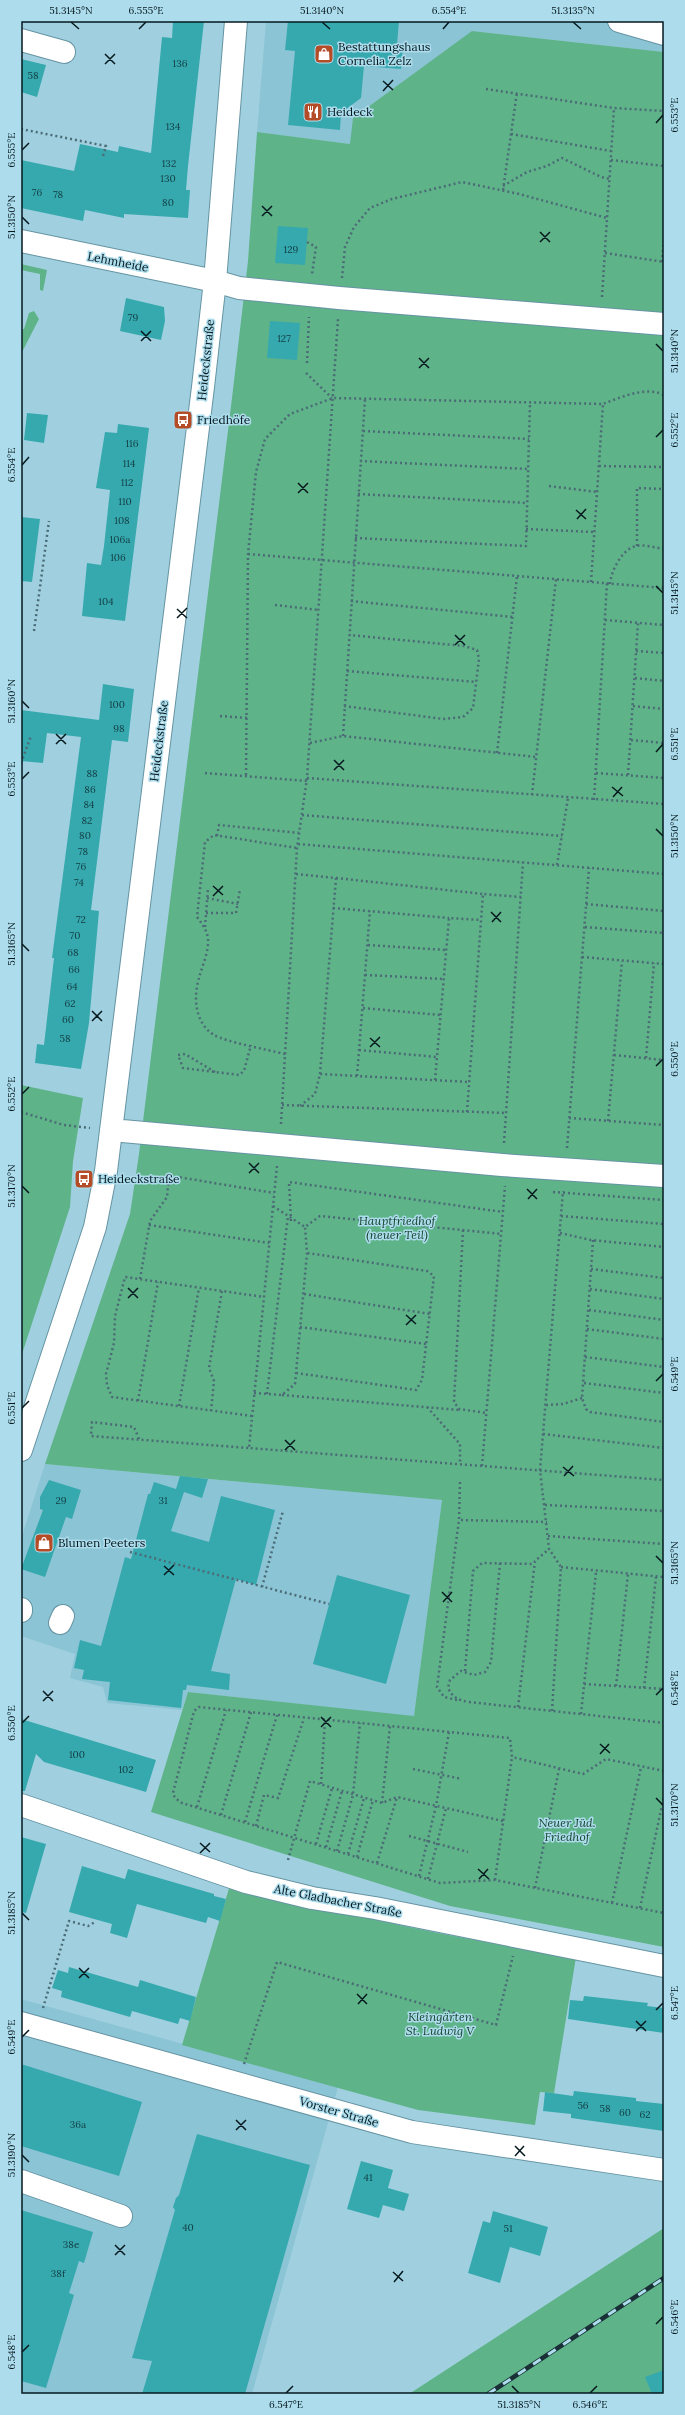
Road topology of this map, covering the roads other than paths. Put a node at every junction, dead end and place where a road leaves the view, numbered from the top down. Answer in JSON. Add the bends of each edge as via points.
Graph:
{"nodes":[{"id":1,"x":236,"y":21,"type":"edge"},
{"id":2,"x":619,"y":21,"type":"edge"},
{"id":3,"x":664,"y":34,"type":"edge"},
{"id":4,"x":21,"y":40,"type":"edge"},
{"id":5,"x":64,"y":52,"type":"dead end"},
{"id":6,"x":21,"y":241,"type":"edge"},
{"id":7,"x":215,"y":281,"type":"junction"},
{"id":8,"x":664,"y":324,"type":"edge"},
{"id":9,"x":112,"y":1130,"type":"junction"},
{"id":10,"x":664,"y":1176,"type":"edge"},
{"id":11,"x":21,"y":1450,"type":"edge"},
{"id":12,"x":21,"y":1805,"type":"edge"},
{"id":13,"x":664,"y":1966,"type":"edge"},
{"id":14,"x":29,"y":2025,"type":"edge"},
{"id":15,"x":664,"y":2170,"type":"edge"},
{"id":16,"x":21,"y":2181,"type":"edge"},
{"id":17,"x":121,"y":2216,"type":"dead end"}],
"edges":[{"from":1,"to":7,"type":"street","name":"Heideckstraße"},
{"from":2,"to":3,"type":"street"},
{"from":4,"to":5,"type":"street"},
{"from":6,"to":7,"type":"street","name":"Lehmheide"},
{"from":7,"to":8,"type":"street","name":"Lehmheide","via":[[239,288],[339,298]]},
{"from":7,"to":9,"type":"street","name":"Heideckstraße"},
{"from":9,"to":10,"type":"street","via":[[278,1147]]},
{"from":9,"to":11,"type":"street","name":"Heideckstraße","via":[[95,1227]]},
{"from":12,"to":13,"type":"street","name":"Alte Gladbacher Straße","via":[[246,1882],[312,1898]]},
{"from":14,"to":15,"type":"street","name":"Vorster Straße","via":[[412,2132]]},
{"from":16,"to":17,"type":"street"}]}
